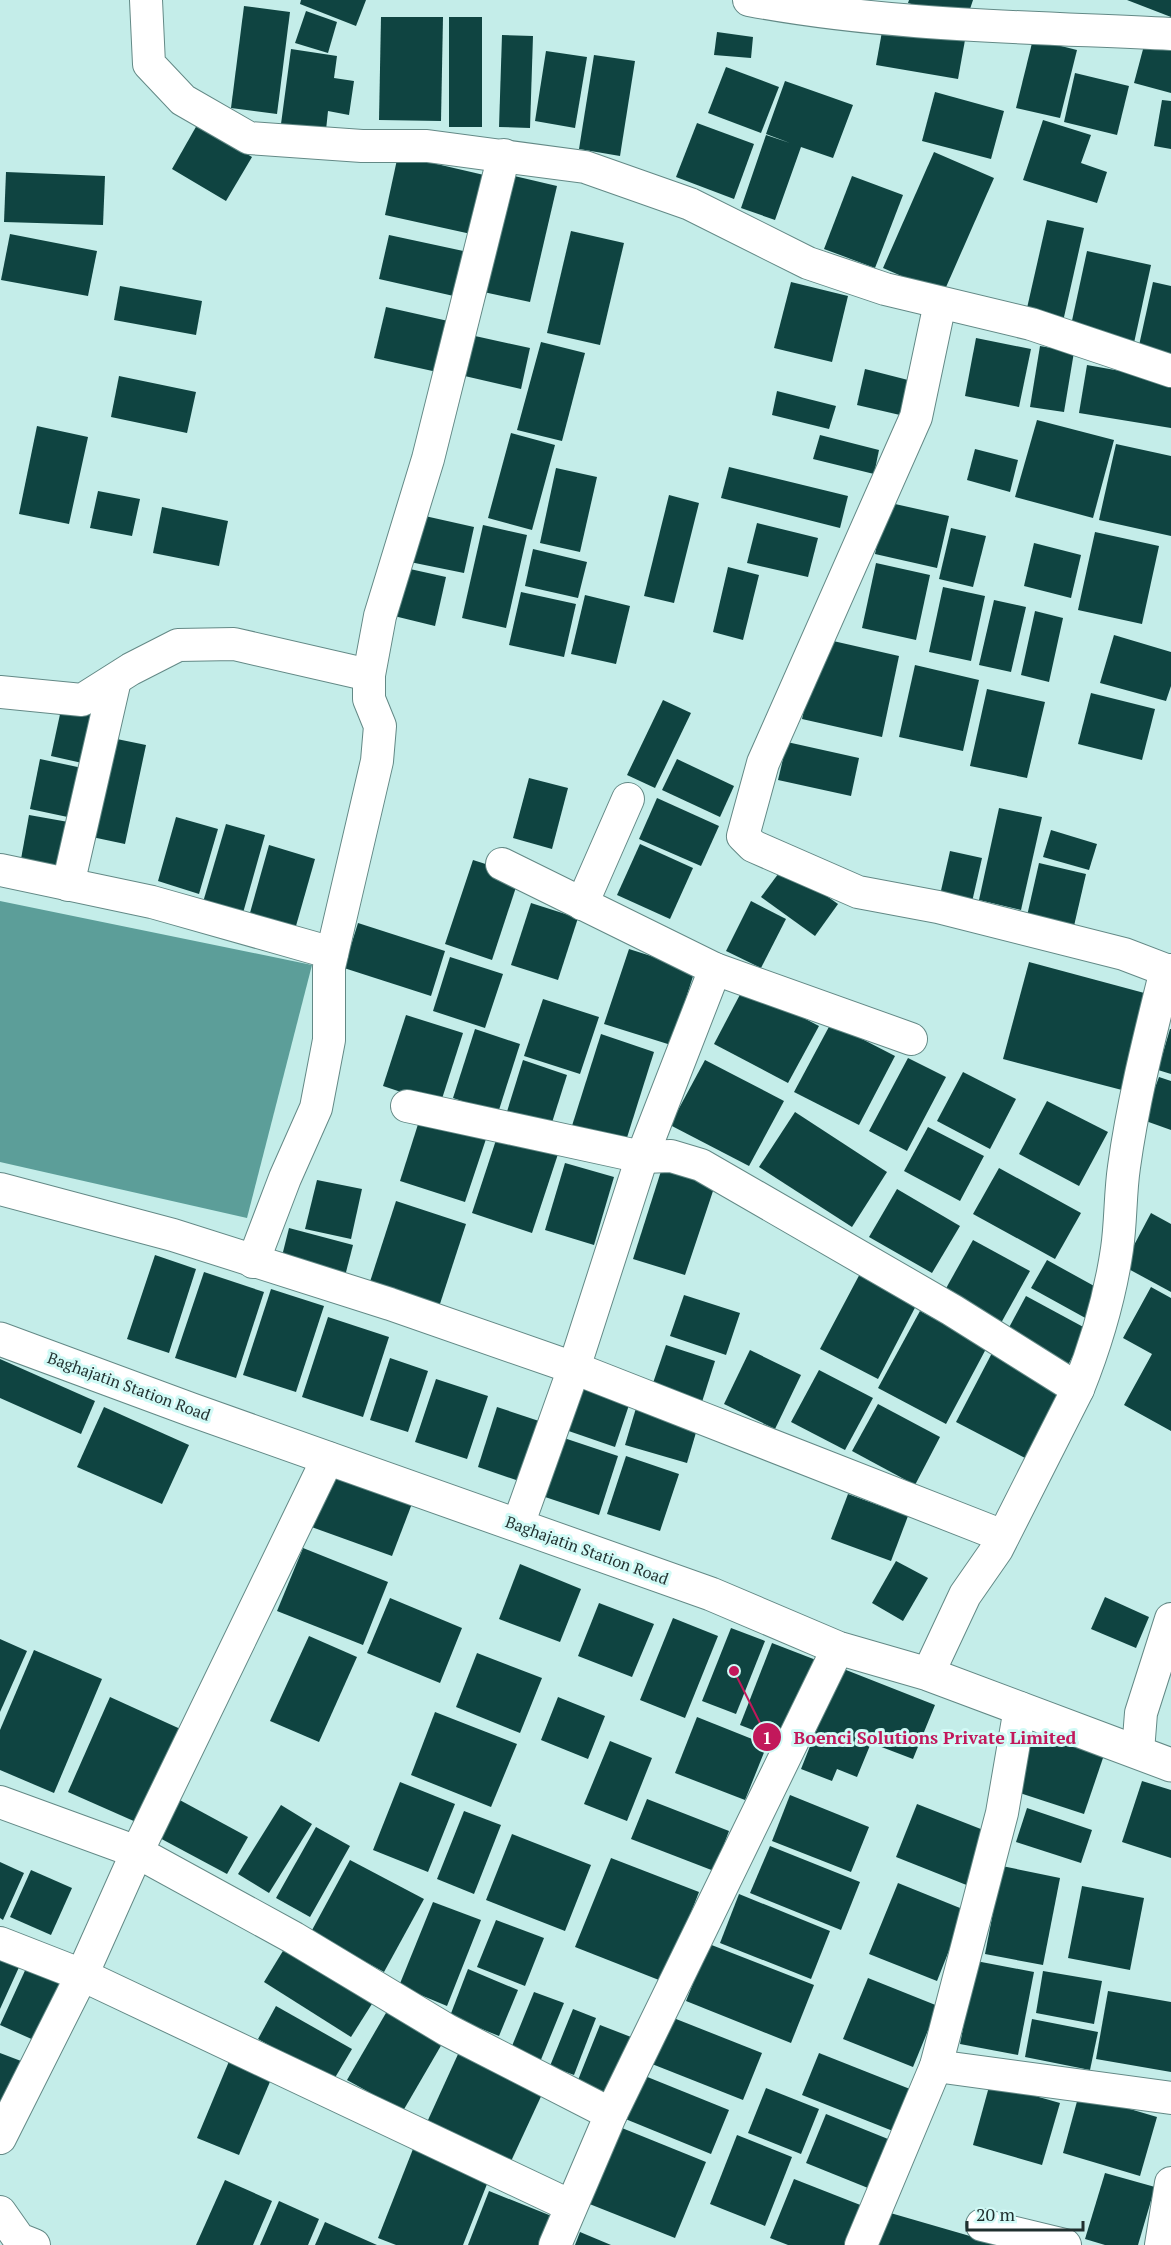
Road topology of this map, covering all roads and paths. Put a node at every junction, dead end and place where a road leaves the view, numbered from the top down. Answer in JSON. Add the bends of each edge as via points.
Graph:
{"nodes":[{"id":1,"x":146,"y":0,"type":"edge"},
{"id":2,"x":749,"y":0,"type":"edge"},
{"id":3,"x":1171,"y":34,"type":"edge"},
{"id":4,"x":504,"y":155,"type":"junction"},
{"id":5,"x":940,"y":303,"type":"junction"},
{"id":6,"x":1171,"y":371,"type":"edge"},
{"id":7,"x":369,"y":675,"type":"junction"},
{"id":8,"x":115,"y":680,"type":"junction"},
{"id":9,"x":0,"y":692,"type":"edge"},
{"id":10,"x":628,"y":799,"type":"dead end"},
{"id":11,"x":502,"y":864,"type":"dead end"},
{"id":12,"x":0,"y":870,"type":"edge"},
{"id":13,"x":68,"y":885,"type":"junction"},
{"id":14,"x":582,"y":904,"type":"junction"},
{"id":15,"x":332,"y":953,"type":"junction"},
{"id":16,"x":715,"y":969,"type":"junction"},
{"id":17,"x":1168,"y":970,"type":"edge"},
{"id":18,"x":911,"y":1039,"type":"dead end"},
{"id":19,"x":406,"y":1106,"type":"dead end"},
{"id":20,"x":642,"y":1157,"type":"junction"},
{"id":21,"x":0,"y":1190,"type":"edge"},
{"id":22,"x":253,"y":1262,"type":"junction"},
{"id":23,"x":0,"y":1339,"type":"edge"},
{"id":24,"x":574,"y":1368,"type":"junction"},
{"id":25,"x":1078,"y":1389,"type":"junction"},
{"id":26,"x":327,"y":1458,"type":"junction"},
{"id":27,"x":518,"y":1525,"type":"junction"},
{"id":28,"x":1003,"y":1536,"type":"junction"},
{"id":29,"x":1171,"y":1619,"type":"edge"},
{"id":30,"x":838,"y":1648,"type":"junction"},
{"id":31,"x":928,"y":1674,"type":"junction"},
{"id":32,"x":1020,"y":1708,"type":"junction"},
{"id":33,"x":1138,"y":1751,"type":"junction"},
{"id":34,"x":1171,"y":1765,"type":"edge"},
{"id":35,"x":0,"y":1802,"type":"edge"},
{"id":36,"x":137,"y":1852,"type":"junction"},
{"id":37,"x":0,"y":1943,"type":"edge"},
{"id":38,"x":82,"y":1975,"type":"junction"},
{"id":39,"x":936,"y":2066,"type":"junction"},
{"id":40,"x":1171,"y":2098,"type":"edge"},
{"id":41,"x":611,"y":2114,"type":"junction"},
{"id":42,"x":0,"y":2138,"type":"edge"},
{"id":43,"x":1171,"y":2183,"type":"edge"},
{"id":44,"x":571,"y":2206,"type":"junction"},
{"id":45,"x":0,"y":2212,"type":"edge"},
{"id":46,"x":982,"y":2225,"type":"dead end"},
{"id":47,"x":34,"y":2245,"type":"edge"},
{"id":48,"x":555,"y":2245,"type":"edge"},
{"id":49,"x":861,"y":2245,"type":"edge"},
{"id":50,"x":1065,"y":2245,"type":"edge"},
{"id":51,"x":1161,"y":2245,"type":"edge"}],
"edges":[{"from":1,"to":4,"type":"street","via":[[149,64],[183,100],[249,138],[427,146]]},
{"from":2,"to":3,"type":"street","via":[[954,23]]},
{"from":4,"to":5,"type":"street","via":[[585,167],[690,204],[808,263]]},
{"from":4,"to":7,"type":"street","via":[[428,459],[380,616]]},
{"from":5,"to":6,"type":"street","via":[[1031,324]]},
{"from":5,"to":17,"type":"street","via":[[916,417],[763,763],[743,836],[753,846],[858,892],[938,907],[1112,951]]},
{"from":7,"to":8,"type":"street","via":[[234,644],[178,645]]},
{"from":7,"to":15,"type":"street","via":[[369,699],[380,726],[376,761]]},
{"from":8,"to":9,"type":"street","via":[[82,700]]},
{"from":8,"to":13,"type":"street"},
{"from":10,"to":14,"type":"street"},
{"from":11,"to":14,"type":"street"},
{"from":12,"to":13,"type":"street"},
{"from":13,"to":15,"type":"street","via":[[152,902]]},
{"from":14,"to":16,"type":"street"},
{"from":15,"to":22,"type":"street","via":[[329,1041],[316,1108]]},
{"from":16,"to":18,"type":"street"},
{"from":16,"to":20,"type":"street"},
{"from":17,"to":25,"type":"street","via":[[1143,1066],[1124,1167],[1117,1248],[1105,1310]]},
{"from":19,"to":20,"type":"street"},
{"from":20,"to":24,"type":"street"},
{"from":20,"to":25,"type":"street","via":[[671,1156],[701,1165],[952,1310]]},
{"from":21,"to":22,"type":"street","via":[[173,1235]]},
{"from":22,"to":24,"type":"street","via":[[390,1304]]},
{"from":23,"to":26,"type":"street","name":"Baghajatin Station Road"},
{"from":24,"to":27,"type":"street"},
{"from":24,"to":28,"type":"street"},
{"from":25,"to":28,"type":"street"},
{"from":26,"to":27,"type":"street","name":"Baghajatin Station Road"},
{"from":26,"to":36,"type":"street"},
{"from":27,"to":30,"type":"street","name":"Baghajatin Station Road","via":[[711,1594]]},
{"from":28,"to":31,"type":"street","via":[[965,1595]]},
{"from":29,"to":33,"type":"street","via":[[1142,1713]]},
{"from":30,"to":31,"type":"street","name":"Baghajatin Station Road"},
{"from":30,"to":41,"type":"street"},
{"from":31,"to":32,"type":"street","name":"Baghajatin Station Road"},
{"from":32,"to":33,"type":"street","name":"Baghajatin Station Road"},
{"from":32,"to":39,"type":"street","via":[[1002,1813]]},
{"from":33,"to":34,"type":"street","name":"Baghajatin Station Road"},
{"from":35,"to":36,"type":"street"},
{"from":36,"to":38,"type":"street"},
{"from":36,"to":41,"type":"street","via":[[294,1938],[447,2030]]},
{"from":37,"to":38,"type":"street"},
{"from":38,"to":42,"type":"street"},
{"from":38,"to":44,"type":"street"},
{"from":39,"to":40,"type":"street"},
{"from":39,"to":49,"type":"street"},
{"from":41,"to":44,"type":"street"},
{"from":43,"to":51,"type":"street"},
{"from":44,"to":48,"type":"street"},
{"from":45,"to":47,"type":"street","via":[[19,2239]]},
{"from":46,"to":50,"type":"street"}]}
